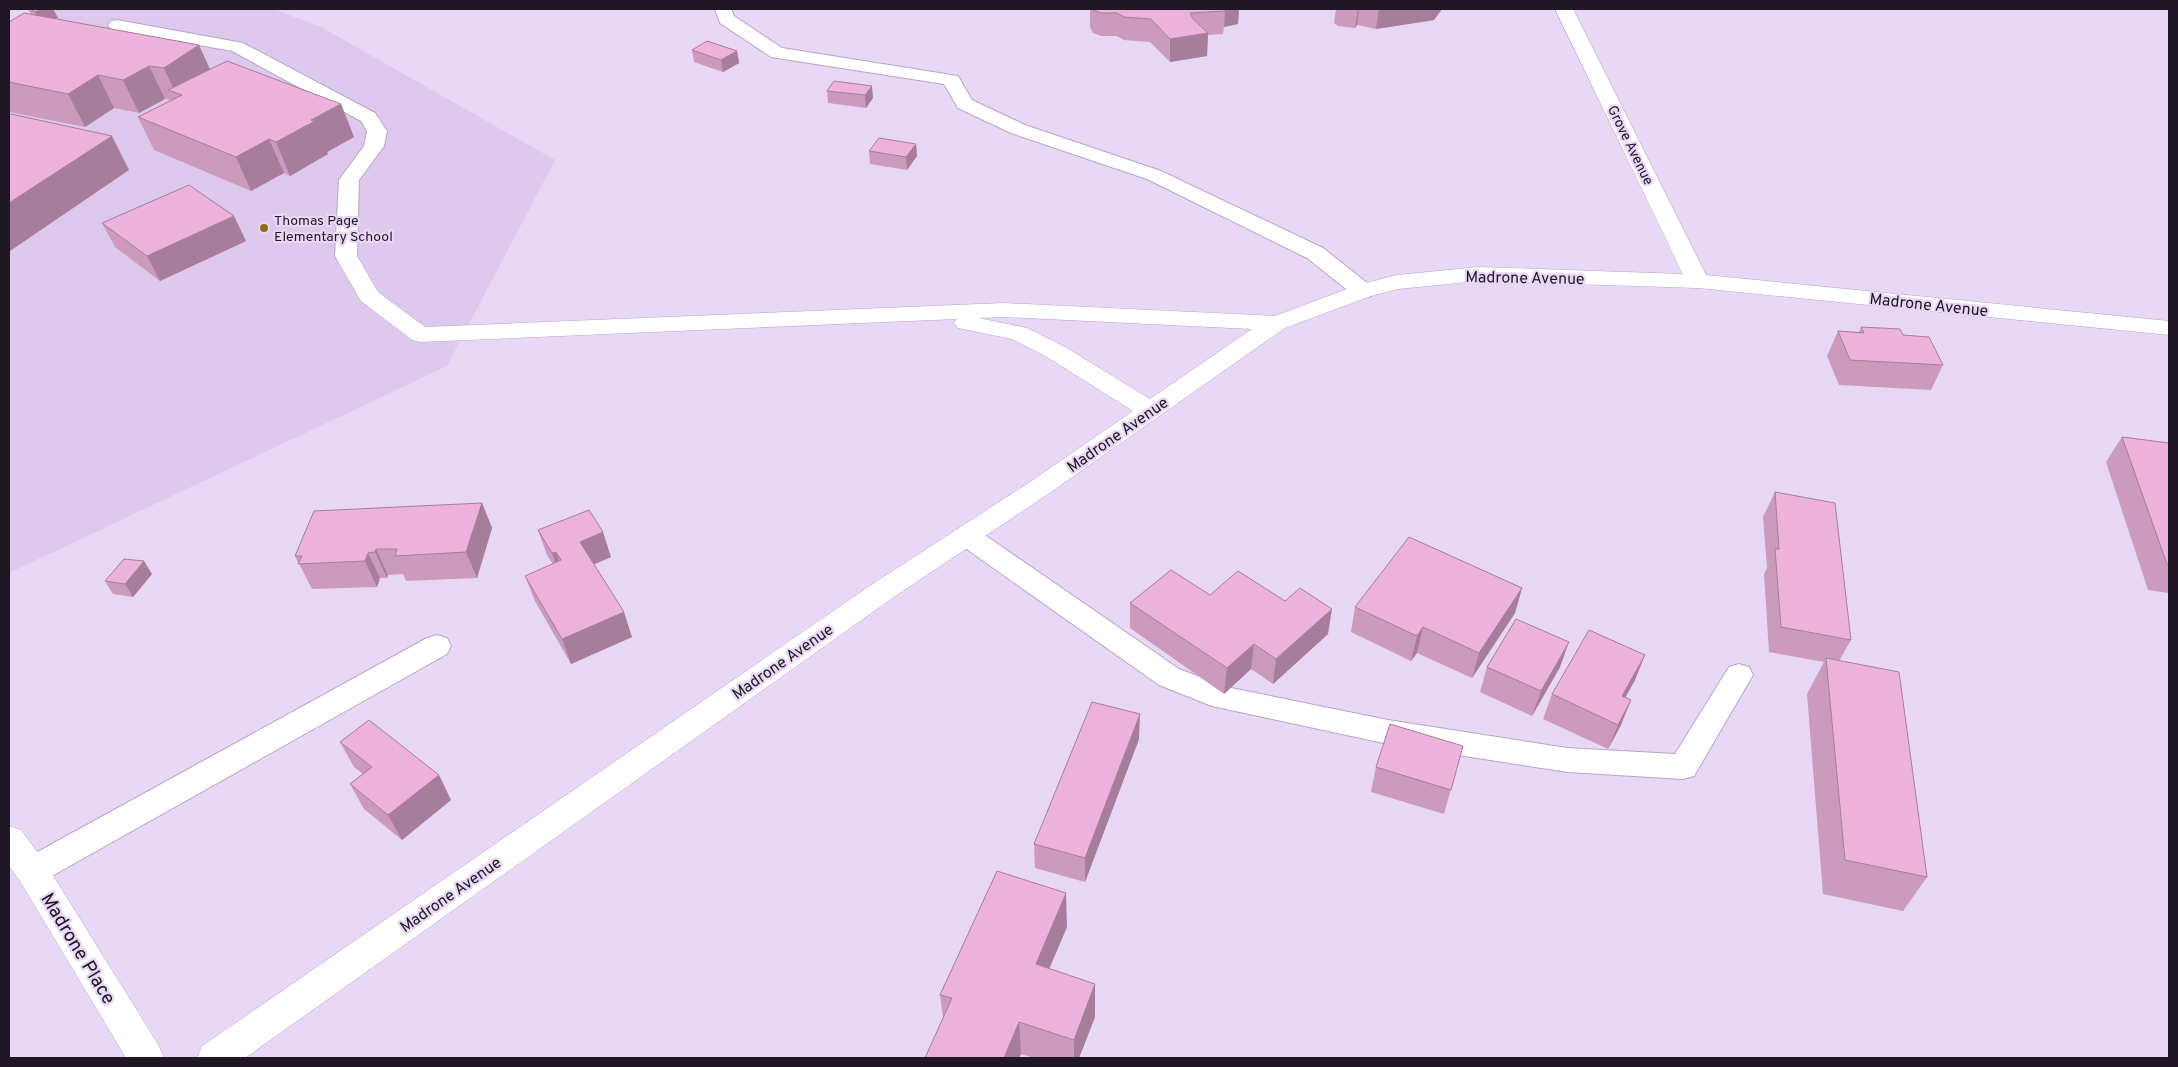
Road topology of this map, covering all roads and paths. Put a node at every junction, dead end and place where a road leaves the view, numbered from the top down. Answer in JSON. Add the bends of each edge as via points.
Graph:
{"nodes":[{"id":1,"x":723,"y":9,"type":"edge"},
{"id":2,"x":1564,"y":9,"type":"edge"},
{"id":3,"x":117,"y":25,"type":"dead end"},
{"id":4,"x":346,"y":256,"type":"joint"},
{"id":5,"x":1698,"y":281,"type":"junction"},
{"id":6,"x":1362,"y":291,"type":"junction"},
{"id":7,"x":877,"y":316,"type":"junction"},
{"id":8,"x":1277,"y":324,"type":"junction"},
{"id":9,"x":2169,"y":328,"type":"edge"},
{"id":10,"x":1150,"y":411,"type":"junction"},
{"id":11,"x":967,"y":536,"type":"junction"},
{"id":12,"x":437,"y":646,"type":"dead end"},
{"id":13,"x":1739,"y":675,"type":"dead end"},
{"id":14,"x":9,"y":840,"type":"edge"},
{"id":15,"x":32,"y":871,"type":"junction"},
{"id":16,"x":146,"y":1058,"type":"edge"},
{"id":17,"x":215,"y":1058,"type":"edge"}],
"edges":[{"from":1,"to":6,"type":"lane","via":[[726,18],[777,53],[951,80],[965,104],[1018,130],[1154,175],[1315,253]]},
{"from":2,"to":5,"type":"street","name":"Grove Avenue"},
{"from":3,"to":4,"type":"lane","via":[[237,47],[368,117],[377,131],[374,146],[349,180]]},
{"from":4,"to":7,"type":"street","via":[[369,296],[420,335]]},
{"from":5,"to":6,"type":"street","name":"Madrone Avenue","via":[[1479,274],[1397,282]]},
{"from":5,"to":9,"type":"street","name":"Madrone Avenue"},
{"from":6,"to":8,"type":"street","name":"Madrone Avenue"},
{"from":7,"to":8,"type":"street","via":[[1004,310]]},
{"from":7,"to":10,"type":"street","via":[[960,322],[1019,333],[1056,352]]},
{"from":8,"to":10,"type":"street","name":"Madrone Avenue"},
{"from":10,"to":11,"type":"street","name":"Madrone Avenue"},
{"from":11,"to":13,"type":"lane","via":[[1169,677],[1222,698],[1388,732],[1567,760],[1684,767]]},
{"from":11,"to":17,"type":"street","name":"Madrone Avenue","via":[[881,592]]},
{"from":12,"to":15,"type":"lane"},
{"from":14,"to":15,"type":"street","name":"Madrone Place"},
{"from":15,"to":16,"type":"street","name":"Madrone Place"}]}
